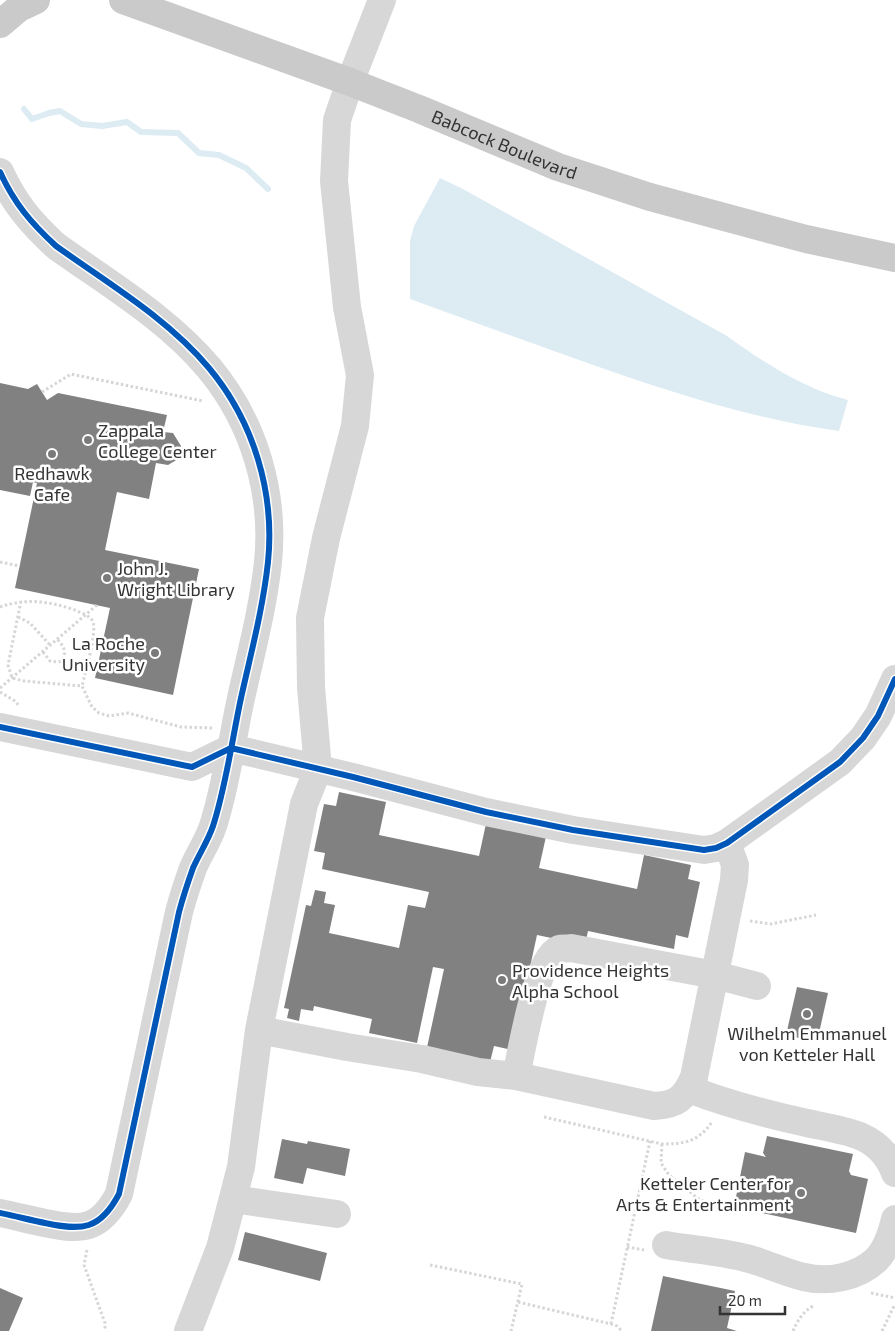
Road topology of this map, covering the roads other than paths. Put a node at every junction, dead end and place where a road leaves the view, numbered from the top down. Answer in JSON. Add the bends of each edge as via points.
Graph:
{"nodes":[{"id":1,"x":36,"y":0,"type":"edge"},
{"id":2,"x":123,"y":0,"type":"edge"},
{"id":3,"x":382,"y":0,"type":"edge"},
{"id":4,"x":0,"y":24,"type":"edge"},
{"id":5,"x":350,"y":82,"type":"junction"},
{"id":6,"x":0,"y":172,"type":"edge"},
{"id":7,"x":895,"y":258,"type":"edge"},
{"id":8,"x":895,"y":679,"type":"edge"},
{"id":9,"x":0,"y":727,"type":"edge"},
{"id":10,"x":230,"y":748,"type":"junction"},
{"id":11,"x":318,"y":769,"type":"junction"},
{"id":12,"x":728,"y":843,"type":"junction"},
{"id":13,"x":715,"y":976,"type":"junction"},
{"id":14,"x":756,"y":986,"type":"dead end"},
{"id":15,"x":259,"y":1030,"type":"junction"},
{"id":16,"x":516,"y":1076,"type":"junction"},
{"id":17,"x":689,"y":1089,"type":"junction"},
{"id":18,"x":895,"y":1173,"type":"edge"},
{"id":19,"x":233,"y":1199,"type":"junction"},
{"id":20,"x":0,"y":1213,"type":"edge"},
{"id":21,"x":338,"y":1214,"type":"dead end"},
{"id":22,"x":895,"y":1219,"type":"edge"},
{"id":23,"x":666,"y":1245,"type":"dead end"},
{"id":24,"x":188,"y":1331,"type":"edge"}],
"edges":[{"from":1,"to":4,"type":"main road","via":[[19,8]]},
{"from":2,"to":5,"type":"main road","name":"Babcock Boulevard"},
{"from":3,"to":5,"type":"street"},
{"from":5,"to":7,"type":"main road","name":"Babcock Boulevard","via":[[558,167],[650,197],[806,239]]},
{"from":5,"to":11,"type":"street","via":[[337,120],[334,181],[347,307],[360,375],[355,426],[326,538],[310,618],[310,687]]},
{"from":6,"to":10,"type":"street","via":[[14,200],[38,230],[176,333],[210,370],[237,408],[252,441],[265,486],[268,560]]},
{"from":8,"to":12,"type":"street","via":[[878,716],[840,762]]},
{"from":9,"to":10,"type":"street","via":[[192,767]]},
{"from":10,"to":11,"type":"street"},
{"from":10,"to":20,"type":"street","via":[[213,824],[194,866],[179,912],[119,1194],[111,1210],[101,1219],[75,1228]]},
{"from":11,"to":12,"type":"street","via":[[486,812],[573,830],[704,850]]},
{"from":11,"to":15,"type":"street","via":[[304,804]]},
{"from":12,"to":13,"type":"street","via":[[735,865]]},
{"from":13,"to":14,"type":"street"},
{"from":13,"to":16,"type":"street","via":[[571,948],[560,949],[551,956],[537,983]]},
{"from":13,"to":17,"type":"street"},
{"from":15,"to":16,"type":"street","via":[[478,1072]]},
{"from":15,"to":19,"type":"street","via":[[241,1167]]},
{"from":16,"to":17,"type":"street","via":[[654,1106],[667,1105],[683,1097]]},
{"from":17,"to":18,"type":"street","via":[[746,1109],[861,1136],[882,1150]]},
{"from":19,"to":21,"type":"street"},
{"from":19,"to":24,"type":"street","via":[[220,1248]]},
{"from":22,"to":23,"type":"street","via":[[890,1236],[876,1260],[834,1279],[804,1277],[752,1260]]}]}
